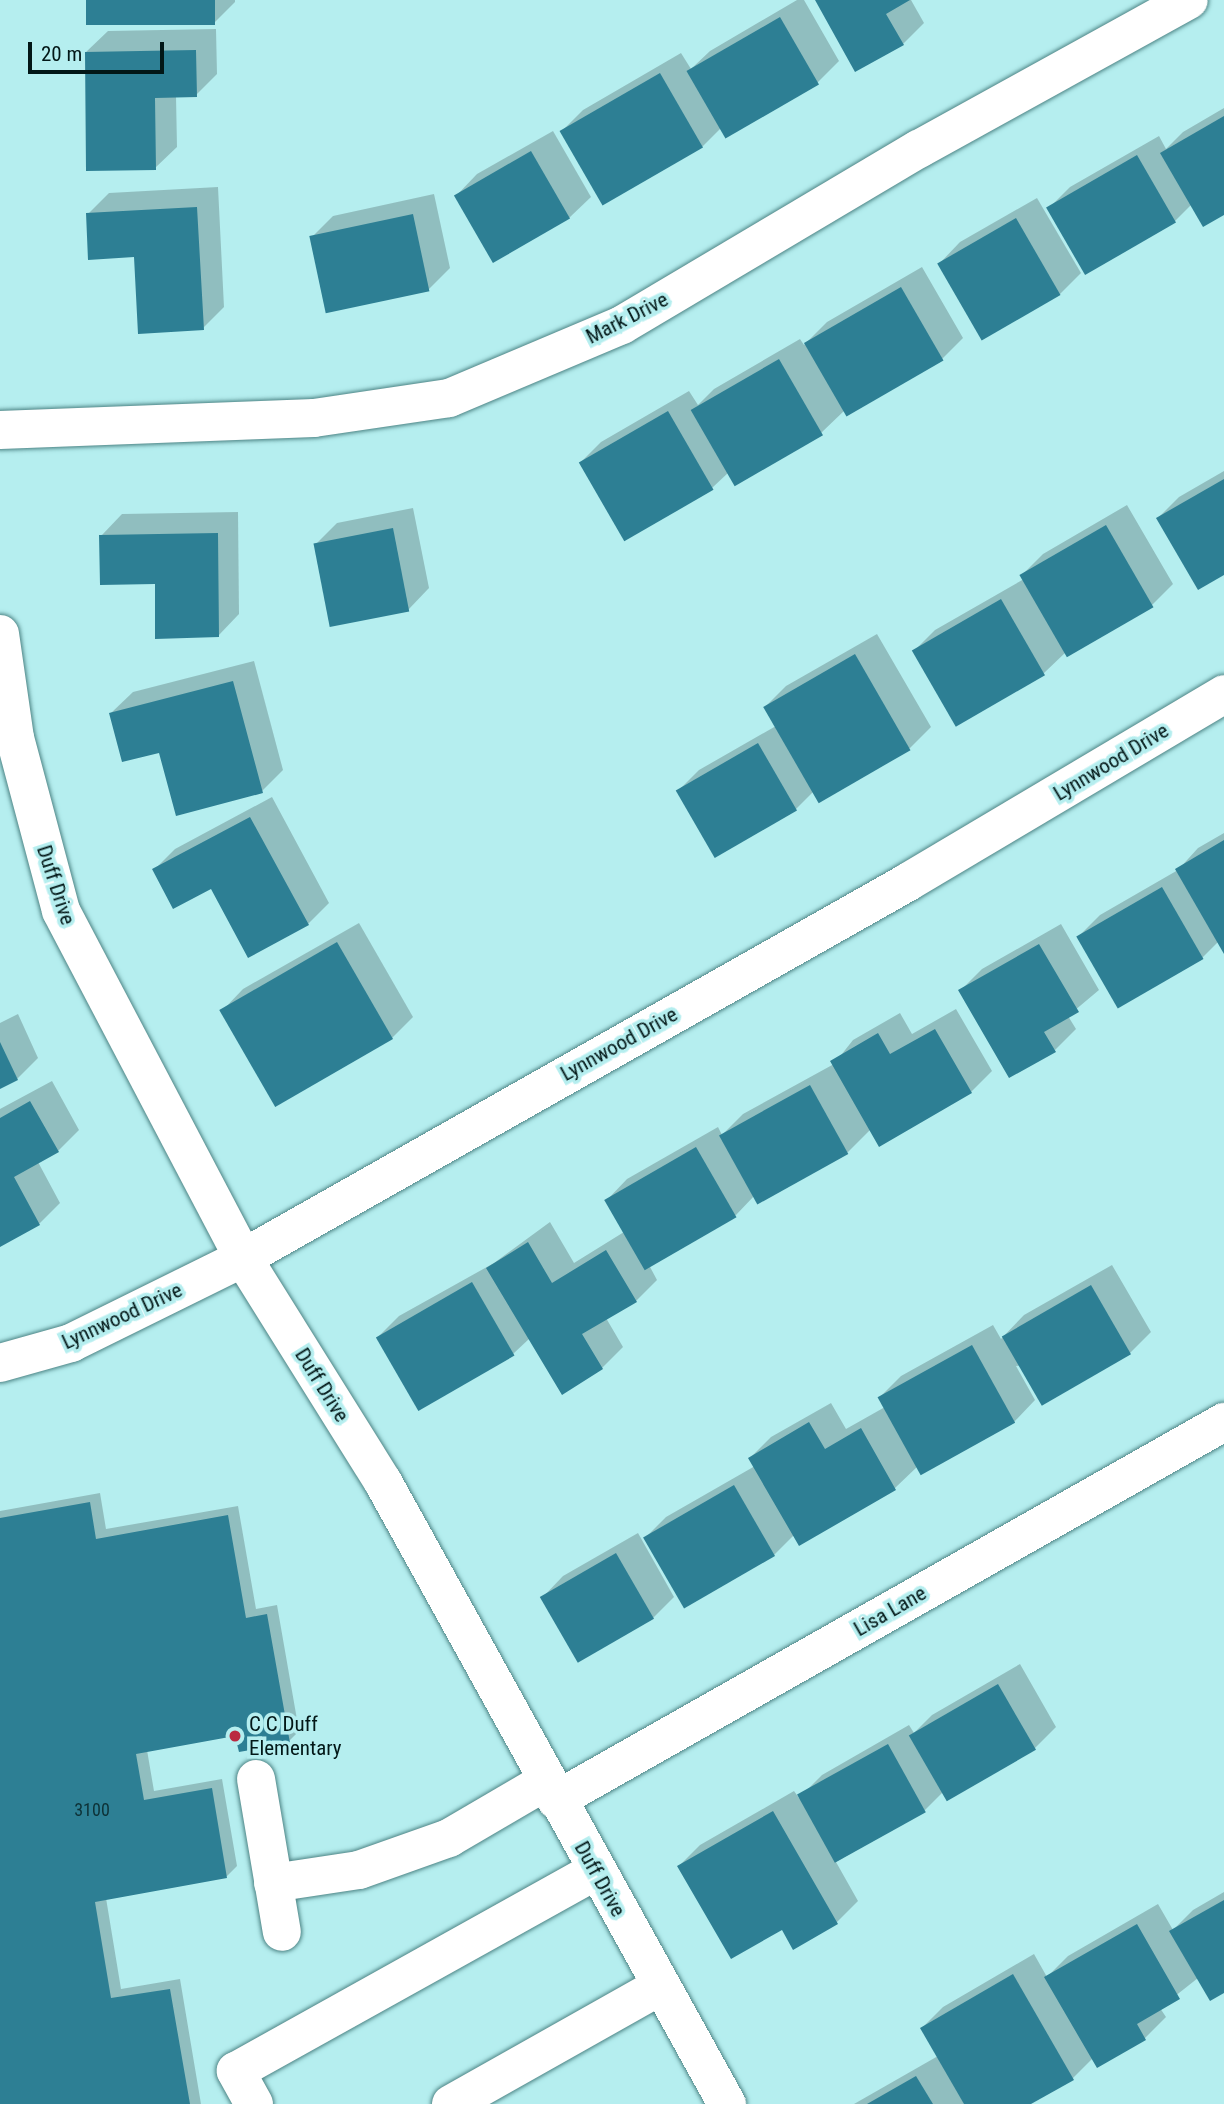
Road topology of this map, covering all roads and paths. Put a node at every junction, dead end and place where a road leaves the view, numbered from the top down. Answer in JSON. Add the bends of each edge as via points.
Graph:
{"nodes":[{"id":1,"x":1189,"y":0,"type":"edge"},
{"id":2,"x":0,"y":430,"type":"edge"},
{"id":3,"x":0,"y":634,"type":"edge"},
{"id":4,"x":1224,"y":694,"type":"edge"},
{"id":5,"x":243,"y":1258,"type":"junction"},
{"id":6,"x":0,"y":1363,"type":"edge"},
{"id":7,"x":1224,"y":1422,"type":"edge"},
{"id":8,"x":256,"y":1779,"type":"dead end"},
{"id":9,"x":551,"y":1791,"type":"junction"},
{"id":10,"x":595,"y":1871,"type":"junction"},
{"id":11,"x":273,"y":1883,"type":"junction"},
{"id":12,"x":282,"y":1932,"type":"dead end"},
{"id":13,"x":660,"y":1986,"type":"junction"},
{"id":14,"x":254,"y":2104,"type":"edge"},
{"id":15,"x":451,"y":2104,"type":"edge"},
{"id":16,"x":727,"y":2104,"type":"edge"}],
"edges":[{"from":1,"to":2,"type":"street","name":"Mark Drive","via":[[919,149],[622,325],[449,398],[314,418]]},
{"from":3,"to":5,"type":"street","name":"Duff Drive","via":[[15,738],[61,911]]},
{"from":4,"to":5,"type":"street","name":"Lynnwood Drive","via":[[908,882]]},
{"from":5,"to":6,"type":"street","name":"Lynnwood Drive","via":[[71,1343]]},
{"from":5,"to":9,"type":"street","name":"Duff Drive","via":[[383,1482]]},
{"from":7,"to":9,"type":"street","name":"Lisa Lane"},
{"from":8,"to":11,"type":"street"},
{"from":9,"to":10,"type":"street","name":"Duff Drive"},
{"from":9,"to":11,"type":"street","name":"Lisa Lane","via":[[436,1843],[359,1870]]},
{"from":10,"to":13,"type":"street","name":"Duff Drive"},
{"from":10,"to":14,"type":"street","via":[[236,2071]]},
{"from":11,"to":12,"type":"street"},
{"from":13,"to":15,"type":"street"},
{"from":13,"to":16,"type":"street","name":"Duff Drive"}]}
